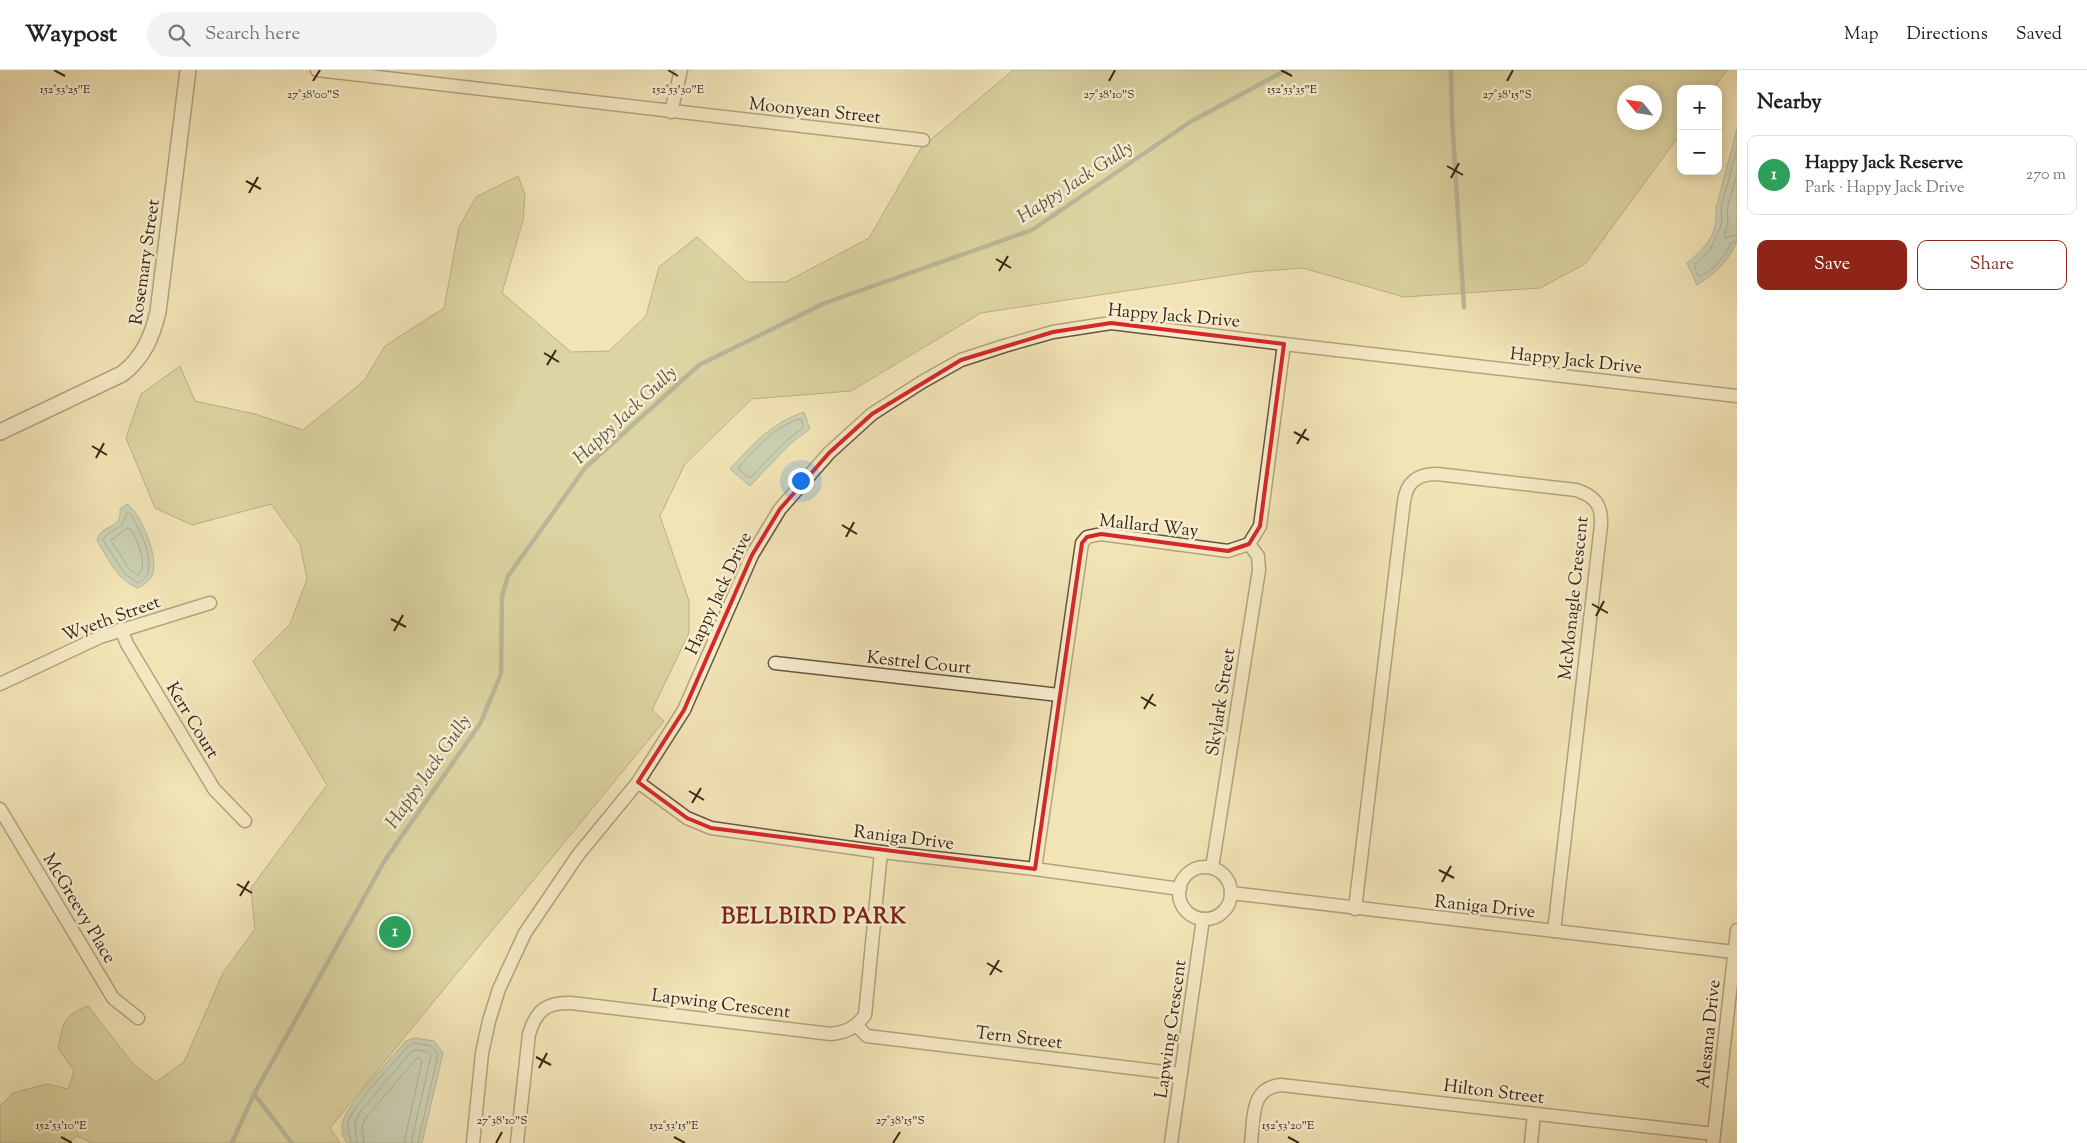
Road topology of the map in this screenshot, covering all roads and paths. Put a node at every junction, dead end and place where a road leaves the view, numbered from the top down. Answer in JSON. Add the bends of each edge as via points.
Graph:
{"nodes":[{"id":1,"x":188,"y":70,"type":"edge"},
{"id":2,"x":317,"y":70,"type":"edge"},
{"id":3,"x":681,"y":70,"type":"edge"},
{"id":4,"x":670,"y":112,"type":"junction"},
{"id":5,"x":923,"y":140,"type":"dead end"},
{"id":6,"x":1284,"y":344,"type":"junction"},
{"id":7,"x":1737,"y":396,"type":"edge"},
{"id":8,"x":0,"y":432,"type":"edge"},
{"id":9,"x":1249,"y":544,"type":"junction"},
{"id":10,"x":210,"y":603,"type":"dead end"},
{"id":11,"x":121,"y":629,"type":"junction"},
{"id":12,"x":775,"y":663,"type":"dead end"},
{"id":13,"x":0,"y":684,"type":"edge"},
{"id":14,"x":1059,"y":695,"type":"junction"},
{"id":15,"x":638,"y":782,"type":"junction"},
{"id":16,"x":0,"y":809,"type":"edge"},
{"id":17,"x":245,"y":821,"type":"dead end"},
{"id":18,"x":881,"y":852,"type":"junction"},
{"id":19,"x":1212,"y":868,"type":"junction"},
{"id":20,"x":1035,"y":869,"type":"junction"},
{"id":21,"x":1180,"y":889,"type":"junction"},
{"id":22,"x":1231,"y":893,"type":"junction"},
{"id":23,"x":1356,"y":909,"type":"junction"},
{"id":24,"x":1203,"y":919,"type":"junction"},
{"id":25,"x":1737,"y":930,"type":"edge"},
{"id":26,"x":1554,"y":931,"type":"junction"},
{"id":27,"x":1734,"y":952,"type":"junction"},
{"id":28,"x":138,"y":1018,"type":"dead end"},
{"id":29,"x":857,"y":1026,"type":"junction"},
{"id":30,"x":1181,"y":1074,"type":"junction"},
{"id":31,"x":1534,"y":1114,"type":"junction"},
{"id":32,"x":1713,"y":1139,"type":"edge"},
{"id":33,"x":473,"y":1143,"type":"edge"},
{"id":34,"x":517,"y":1143,"type":"edge"},
{"id":35,"x":1171,"y":1143,"type":"edge"},
{"id":36,"x":1251,"y":1143,"type":"edge"},
{"id":37,"x":1531,"y":1143,"type":"edge"}],
"edges":[{"from":1,"to":8,"type":"street","name":"Rosemary Street","via":[[158,312],[148,345],[133,366],[122,374]]},
{"from":2,"to":4,"type":"street","name":"Moonyean Street"},
{"from":3,"to":4,"type":"street"},
{"from":4,"to":5,"type":"street","name":"Moonyean Street"},
{"from":6,"to":7,"type":"street","name":"Happy Jack Drive"},
{"from":6,"to":9,"type":"street","via":[[1260,526]]},
{"from":6,"to":15,"type":"street","name":"Happy Jack Drive","via":[[1111,323],[1053,332],[961,360],[872,414],[829,453],[780,509],[752,555],[684,710]]},
{"from":9,"to":14,"type":"street","name":"Mallard Way","via":[[1228,551],[1101,534],[1087,537],[1079,551]]},
{"from":9,"to":19,"type":"street","name":"Skylark Street","via":[[1258,556],[1259,570]]},
{"from":10,"to":11,"type":"street","name":"Wyeth Street"},
{"from":11,"to":13,"type":"street","name":"Wyeth Street"},
{"from":11,"to":17,"type":"street","name":"Kerr Court","via":[[214,789]]},
{"from":12,"to":14,"type":"street","name":"Kestrel Court"},
{"from":14,"to":20,"type":"street","name":"Mallard Way"},
{"from":15,"to":18,"type":"street","name":"Raniga Drive","via":[[687,818],[711,828]]},
{"from":15,"to":33,"type":"street","name":"Happy Jack Drive","via":[[578,855],[525,933],[499,989],[482,1053]]},
{"from":16,"to":28,"type":"street","name":"McGreevy Place","via":[[113,998]]},
{"from":18,"to":20,"type":"street","name":"Raniga Drive"},
{"from":18,"to":29,"type":"street","via":[[865,1014]]},
{"from":19,"to":21,"type":"street","via":[[1195,869],[1182,880]]},
{"from":19,"to":22,"type":"street","via":[[1226,877]]},
{"from":20,"to":21,"type":"street","name":"Raniga Drive"},
{"from":21,"to":24,"type":"street","via":[[1182,906],[1195,917]]},
{"from":22,"to":23,"type":"street","name":"Raniga Drive"},
{"from":22,"to":24,"type":"street","via":[[1226,909],[1219,915]]},
{"from":23,"to":26,"type":"street","name":"Raniga Drive"},
{"from":23,"to":26,"type":"street","name":"McMonagle Crescent","via":[[1404,500],[1407,487],[1416,478],[1437,474],[1576,490],[1600,506],[1601,525]]},
{"from":24,"to":30,"type":"street","name":"Lapwing Crescent"},
{"from":25,"to":27,"type":"street","name":"Alesana Drive"},
{"from":26,"to":27,"type":"street","name":"Raniga Drive"},
{"from":27,"to":32,"type":"street","name":"Alesana Drive"},
{"from":29,"to":30,"type":"street","name":"Tern Street","via":[[867,1036]]},
{"from":29,"to":34,"type":"street","name":"Lapwing Crescent","via":[[831,1034],[571,1003],[548,1006],[533,1021],[529,1034]]},
{"from":30,"to":35,"type":"street","name":"Lapwing Crescent"},
{"from":31,"to":32,"type":"street","name":"Hilton Street"},
{"from":31,"to":36,"type":"street","name":"Hilton Street","via":[[1281,1084],[1270,1086],[1260,1094]]},
{"from":31,"to":37,"type":"street"}]}
